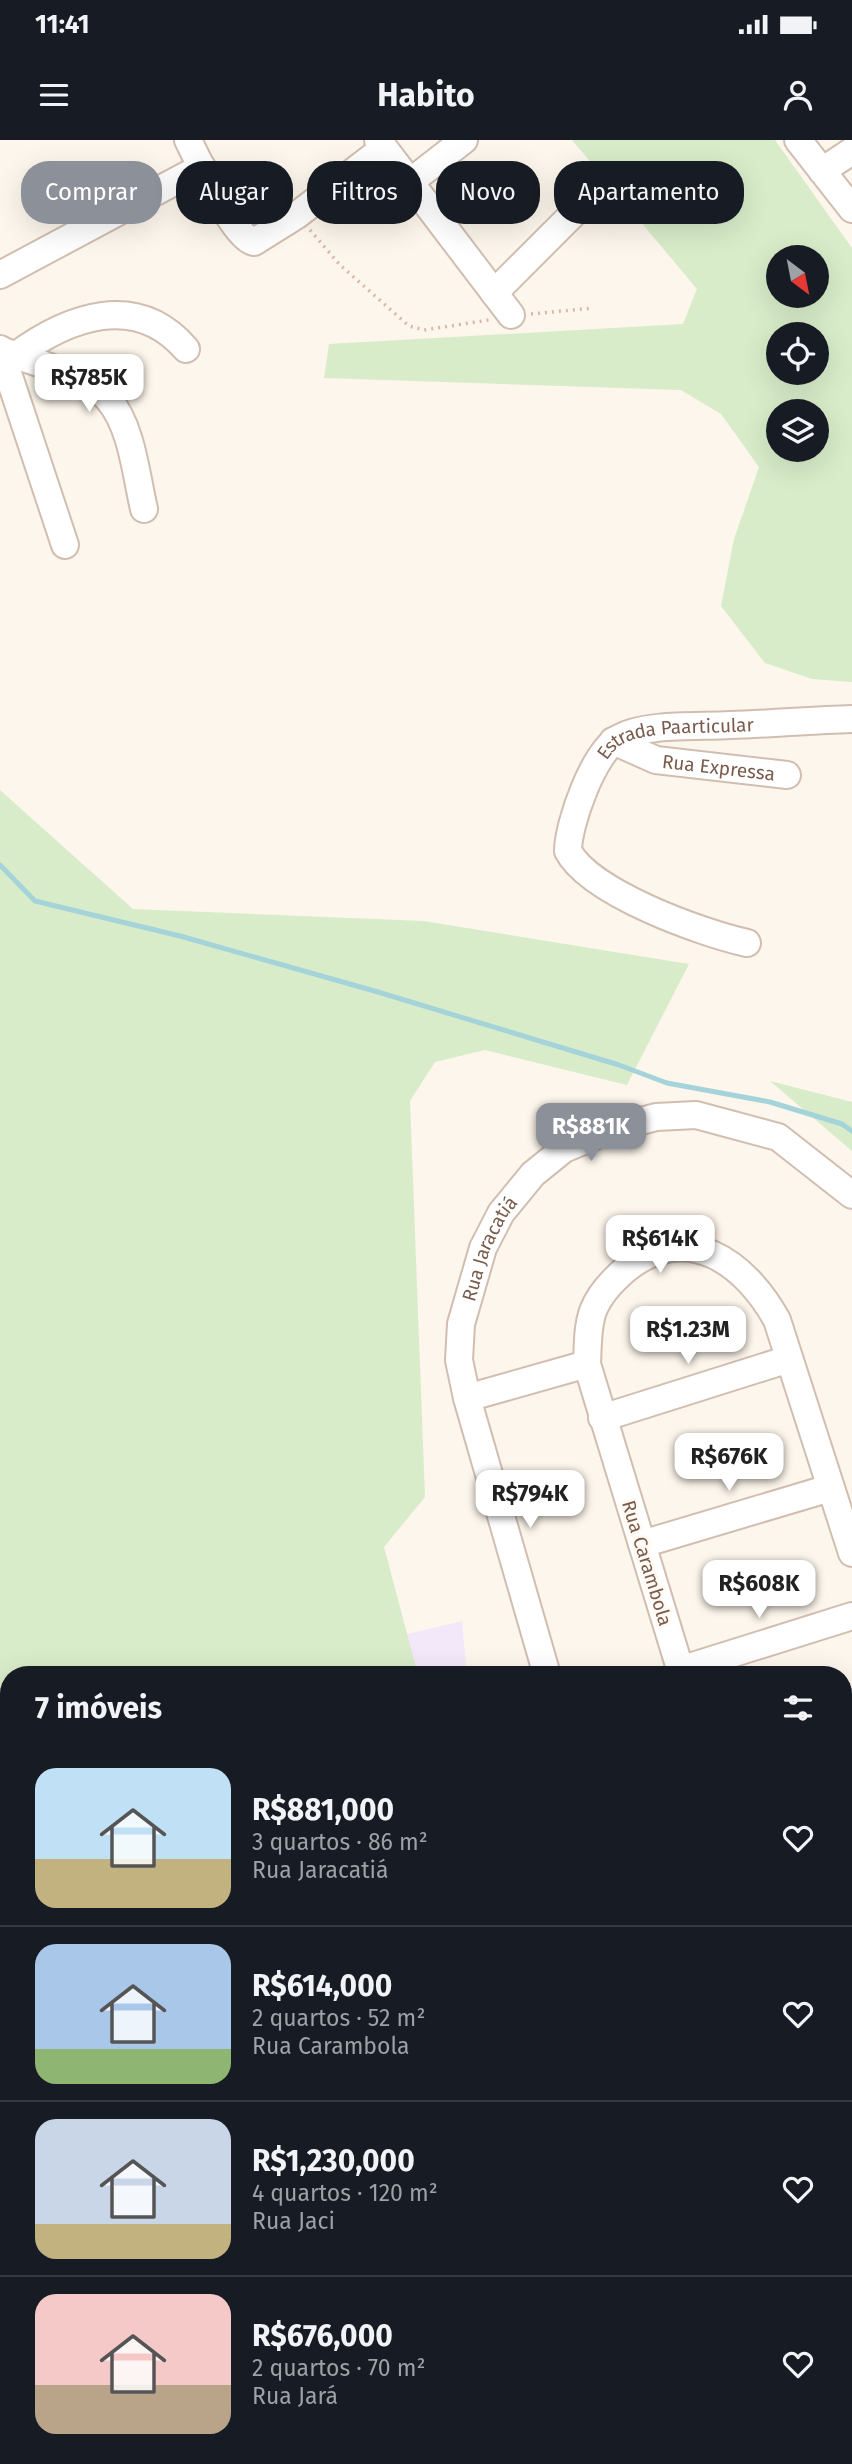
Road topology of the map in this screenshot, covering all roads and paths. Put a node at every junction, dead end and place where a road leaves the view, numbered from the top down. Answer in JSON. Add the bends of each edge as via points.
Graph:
{"nodes":[{"id":1,"x":188,"y":140,"type":"edge"},
{"id":2,"x":464,"y":140,"type":"edge"},
{"id":3,"x":798,"y":140,"type":"edge"},
{"id":4,"x":381,"y":144,"type":"edge"},
{"id":5,"x":852,"y":151,"type":"edge"},
{"id":6,"x":199,"y":161,"type":"edge"},
{"id":7,"x":394,"y":161,"type":"edge"},
{"id":8,"x":822,"y":171,"type":"junction"},
{"id":9,"x":422,"y":173,"type":"edge"},
{"id":10,"x":176,"y":181,"type":"edge"},
{"id":11,"x":422,"y":198,"type":"edge"},
{"id":12,"x":852,"y":209,"type":"edge"},
{"id":13,"x":297,"y":215,"type":"junction"},
{"id":14,"x":293,"y":218,"type":"edge"},
{"id":15,"x":234,"y":224,"type":"edge"},
{"id":16,"x":283,"y":224,"type":"edge"},
{"id":17,"x":563,"y":224,"type":"edge"},
{"id":18,"x":0,"y":275,"type":"edge"},
{"id":19,"x":494,"y":293,"type":"junction"},
{"id":20,"x":593,"y":308,"type":"dead end"},
{"id":21,"x":511,"y":315,"type":"junction"},
{"id":22,"x":186,"y":349,"type":"dead end"},
{"id":23,"x":5,"y":352,"type":"edge"},
{"id":24,"x":144,"y":509,"type":"dead end"},
{"id":25,"x":65,"y":545,"type":"dead end"},
{"id":26,"x":852,"y":719,"type":"edge"},
{"id":27,"x":613,"y":741,"type":"junction"},
{"id":28,"x":787,"y":775,"type":"dead end"},
{"id":29,"x":747,"y":943,"type":"dead end"},
{"id":30,"x":852,"y":1195,"type":"edge"},
{"id":31,"x":789,"y":1359,"type":"junction"},
{"id":32,"x":587,"y":1364,"type":"junction"},
{"id":33,"x":467,"y":1398,"type":"junction"},
{"id":34,"x":602,"y":1418,"type":"junction"},
{"id":35,"x":830,"y":1488,"type":"junction"},
{"id":36,"x":642,"y":1544,"type":"junction"},
{"id":37,"x":852,"y":1553,"type":"edge"},
{"id":38,"x":852,"y":1616,"type":"edge"},
{"id":39,"x":544,"y":1666,"type":"edge"},
{"id":40,"x":679,"y":1666,"type":"edge"},
{"id":41,"x":699,"y":1666,"type":"edge"}],
"edges":[{"from":1,"to":6,"type":"street"},
{"from":2,"to":9,"type":"street"},
{"from":3,"to":8,"type":"street"},
{"from":4,"to":7,"type":"street"},
{"from":4,"to":13,"type":"street"},
{"from":5,"to":8,"type":"street"},
{"from":8,"to":12,"type":"street"},
{"from":10,"to":18,"type":"street"},
{"from":11,"to":19,"type":"street"},
{"from":13,"to":14,"type":"street"},
{"from":13,"to":21,"type":"path","via":[[340,265],[409,326],[424,330]]},
{"from":15,"to":16,"type":"street","via":[[254,242]]},
{"from":17,"to":19,"type":"street"},
{"from":19,"to":21,"type":"street"},
{"from":20,"to":21,"type":"path"},
{"from":22,"to":23,"type":"street","via":[[149,319],[97,315]]},
{"from":23,"to":24,"type":"street","via":[[89,385],[109,400],[124,430]]},
{"from":23,"to":25,"type":"street"},
{"from":26,"to":27,"type":"street","name":"Estrada Paarticular","via":[[666,728]]},
{"from":27,"to":28,"type":"street","name":"Rua Expressa","via":[[656,760]]},
{"from":27,"to":29,"type":"street","name":"Estrada Paarticular","via":[[571,824],[568,851],[574,862],[598,881],[663,914]]},
{"from":30,"to":33,"type":"street","name":"Rua Jaracatiá","via":[[778,1137],[696,1115],[656,1117],[564,1149],[524,1183],[483,1248],[461,1324],[459,1360]]},
{"from":31,"to":32,"type":"street","name":"Rua Carambola","via":[[777,1320],[751,1281],[717,1256],[667,1248],[632,1264],[606,1290],[590,1323]]},
{"from":31,"to":34,"type":"street"},
{"from":31,"to":35,"type":"street","name":"Rua Carambola"},
{"from":32,"to":33,"type":"street"},
{"from":32,"to":34,"type":"street","name":"Rua Carambola"},
{"from":33,"to":39,"type":"street","name":"Rua Jaracatiá"},
{"from":34,"to":36,"type":"street","name":"Rua Carambola"},
{"from":35,"to":36,"type":"street"},
{"from":35,"to":37,"type":"street","name":"Rua Carambola"},
{"from":36,"to":40,"type":"street","name":"Rua Carambola"},
{"from":38,"to":41,"type":"street"}]}
